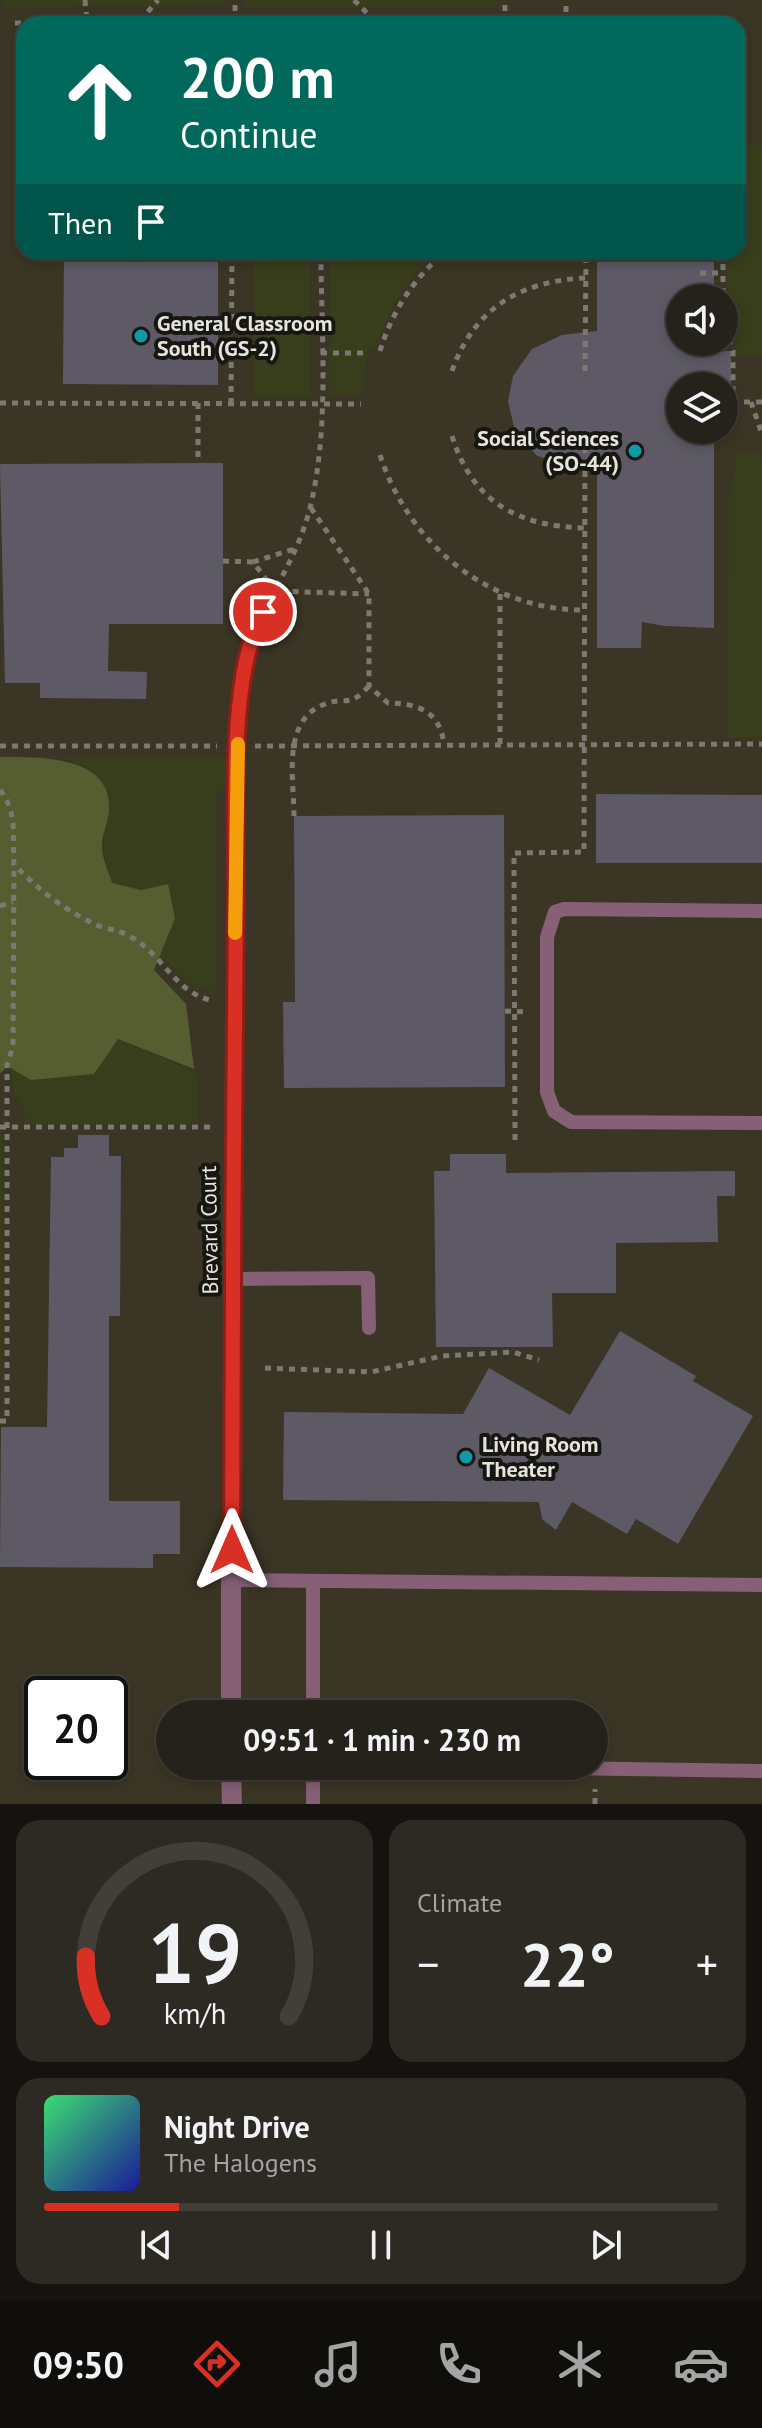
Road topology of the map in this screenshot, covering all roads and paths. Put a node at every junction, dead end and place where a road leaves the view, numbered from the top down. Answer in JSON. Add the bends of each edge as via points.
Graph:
{"nodes":[{"id":1,"x":158,"y":0,"type":"edge"},
{"id":2,"x":354,"y":0,"type":"edge"},
{"id":3,"x":144,"y":16,"type":"edge"},
{"id":4,"x":371,"y":16,"type":"edge"},
{"id":5,"x":232,"y":260,"type":"edge"},
{"id":6,"x":321,"y":260,"type":"edge"},
{"id":7,"x":438,"y":260,"type":"edge"},
{"id":8,"x":586,"y":260,"type":"edge"},
{"id":9,"x":723,"y":260,"type":"edge"},
{"id":10,"x":700,"y":273,"type":"dead end"},
{"id":11,"x":723,"y":273,"type":"junction"},
{"id":12,"x":585,"y":278,"type":"junction"},
{"id":13,"x":723,"y":284,"type":"edge"},
{"id":14,"x":380,"y":351,"type":"dead end"},
{"id":15,"x":321,"y":353,"type":"junction"},
{"id":16,"x":367,"y":353,"type":"dead end"},
{"id":17,"x":733,"y":356,"type":"edge"},
{"id":18,"x":452,"y":371,"type":"dead end"},
{"id":19,"x":585,"y":371,"type":"dead end"},
{"id":20,"x":751,"y":402,"type":"junction"},
{"id":21,"x":762,"y":402,"type":"edge"},
{"id":22,"x":0,"y":403,"type":"edge"},
{"id":23,"x":198,"y":403,"type":"junction"},
{"id":24,"x":231,"y":404,"type":"junction"},
{"id":25,"x":361,"y":404,"type":"dead end"},
{"id":26,"x":321,"y":406,"type":"junction"},
{"id":27,"x":585,"y":429,"type":"dead end"},
{"id":28,"x":762,"y":434,"type":"edge"},
{"id":29,"x":452,"y":436,"type":"dead end"},
{"id":30,"x":380,"y":455,"type":"dead end"},
{"id":31,"x":198,"y":463,"type":"dead end"},
{"id":32,"x":310,"y":507,"type":"junction"},
{"id":33,"x":585,"y":528,"type":"junction"},
{"id":34,"x":297,"y":548,"type":"junction"},
{"id":35,"x":223,"y":561,"type":"dead end"},
{"id":36,"x":253,"y":562,"type":"junction"},
{"id":37,"x":275,"y":591,"type":"junction"},
{"id":38,"x":500,"y":592,"type":"junction"},
{"id":39,"x":369,"y":594,"type":"junction"},
{"id":40,"x":584,"y":610,"type":"junction"},
{"id":41,"x":263,"y":612,"type":"joint"},
{"id":42,"x":369,"y":686,"type":"junction"},
{"id":43,"x":583,"y":743,"type":"junction"},
{"id":44,"x":444,"y":744,"type":"junction"},
{"id":45,"x":500,"y":744,"type":"junction"},
{"id":46,"x":762,"y":744,"type":"edge"},
{"id":47,"x":294,"y":745,"type":"junction"},
{"id":48,"x":0,"y":746,"type":"edge"},
{"id":49,"x":238,"y":746,"type":"junction"},
{"id":50,"x":0,"y":790,"type":"edge"},
{"id":51,"x":294,"y":816,"type":"dead end"},
{"id":52,"x":585,"y":834,"type":"dead end"},
{"id":53,"x":14,"y":864,"type":"junction"},
{"id":54,"x":13,"y":902,"type":"junction"},
{"id":55,"x":0,"y":906,"type":"edge"},
{"id":56,"x":762,"y":911,"type":"edge"},
{"id":57,"x":215,"y":1001,"type":"dead end"},
{"id":58,"x":762,"y":1123,"type":"edge"},
{"id":59,"x":0,"y":1127,"type":"edge"},
{"id":60,"x":8,"y":1127,"type":"junction"},
{"id":61,"x":215,"y":1127,"type":"dead end"},
{"id":62,"x":234,"y":1279,"type":"junction"},
{"id":63,"x":369,"y":1328,"type":"dead end"},
{"id":64,"x":539,"y":1360,"type":"dead end"},
{"id":65,"x":265,"y":1368,"type":"dead end"},
{"id":66,"x":0,"y":1421,"type":"edge"},
{"id":67,"x":231,"y":1580,"type":"junction"},
{"id":68,"x":313,"y":1581,"type":"junction"},
{"id":69,"x":762,"y":1585,"type":"edge"},
{"id":70,"x":231,"y":1700,"type":"edge"},
{"id":71,"x":313,"y":1700,"type":"edge"},
{"id":72,"x":608,"y":1769,"type":"edge"},
{"id":73,"x":762,"y":1771,"type":"edge"},
{"id":74,"x":231,"y":1780,"type":"edge"},
{"id":75,"x":313,"y":1780,"type":"edge"},
{"id":76,"x":232,"y":1804,"type":"edge"},
{"id":77,"x":313,"y":1804,"type":"edge"}],
"edges":[{"from":1,"to":3,"type":"path"},
{"from":2,"to":4,"type":"path"},
{"from":5,"to":24,"type":"path"},
{"from":6,"to":15,"type":"path"},
{"from":7,"to":14,"type":"path","via":[[399,306]]},
{"from":8,"to":12,"type":"path"},
{"from":9,"to":11,"type":"path"},
{"from":10,"to":11,"type":"path"},
{"from":11,"to":13,"type":"path"},
{"from":12,"to":18,"type":"path","via":[[546,281],[504,299],[471,330]]},
{"from":12,"to":19,"type":"path"},
{"from":15,"to":16,"type":"path"},
{"from":15,"to":26,"type":"path"},
{"from":17,"to":20,"type":"path","via":[[732,402]]},
{"from":20,"to":21,"type":"path"},
{"from":20,"to":28,"type":"path"},
{"from":22,"to":23,"type":"path"},
{"from":23,"to":24,"type":"path"},
{"from":23,"to":31,"type":"path"},
{"from":24,"to":26,"type":"path"},
{"from":25,"to":26,"type":"path"},
{"from":26,"to":32,"type":"path"},
{"from":27,"to":33,"type":"path"},
{"from":29,"to":33,"type":"path","via":[[470,477],[503,508],[544,526]]},
{"from":30,"to":38,"type":"path","via":[[397,498],[424,537],[459,569]]},
{"from":32,"to":34,"type":"path"},
{"from":32,"to":39,"type":"path"},
{"from":33,"to":40,"type":"path"},
{"from":34,"to":36,"type":"path"},
{"from":34,"to":37,"type":"path"},
{"from":35,"to":36,"type":"path"},
{"from":36,"to":37,"type":"path"},
{"from":37,"to":39,"type":"path"},
{"from":37,"to":41,"type":"path"},
{"from":38,"to":40,"type":"path","via":[[537,605]]},
{"from":38,"to":45,"type":"path"},
{"from":39,"to":42,"type":"path"},
{"from":40,"to":43,"type":"path"},
{"from":41,"to":49,"type":"lane","name":"Brevard Court","via":[[242,675]]},
{"from":42,"to":44,"type":"path","via":[[388,703],[412,703],[427,712],[437,720]]},
{"from":42,"to":47,"type":"path","via":[[350,702],[327,703],[311,712],[301,720]]},
{"from":43,"to":45,"type":"path"},
{"from":43,"to":46,"type":"path"},
{"from":43,"to":52,"type":"path"},
{"from":44,"to":45,"type":"path"},
{"from":44,"to":47,"type":"path"},
{"from":47,"to":49,"type":"path"},
{"from":47,"to":51,"type":"path"},
{"from":48,"to":49,"type":"path"},
{"from":49,"to":62,"type":"lane","name":"Brevard Court"},
{"from":50,"to":53,"type":"path","via":[[14,817]]},
{"from":53,"to":54,"type":"path"},
{"from":53,"to":57,"type":"path","via":[[39,891],[94,924],[128,935],[186,990]]},
{"from":54,"to":55,"type":"path"},
{"from":54,"to":60,"type":"path"},
{"from":56,"to":58,"type":"lane","via":[[564,909],[555,912],[547,937],[547,1092],[554,1111],[571,1122]]},
{"from":59,"to":60,"type":"path"},
{"from":60,"to":61,"type":"path"},
{"from":60,"to":66,"type":"path","via":[[7,1421]]},
{"from":62,"to":63,"type":"lane","via":[[368,1278]]},
{"from":62,"to":67,"type":"lane","name":"Brevard Court"},
{"from":64,"to":65,"type":"path","via":[[513,1352],[442,1356],[371,1372]]},
{"from":67,"to":68,"type":"lane"},
{"from":67,"to":70,"type":"street","name":"Brevard Court"},
{"from":68,"to":69,"type":"lane"},
{"from":68,"to":71,"type":"lane"},
{"from":72,"to":73,"type":"lane"},
{"from":74,"to":76,"type":"street"},
{"from":75,"to":77,"type":"lane"}]}
